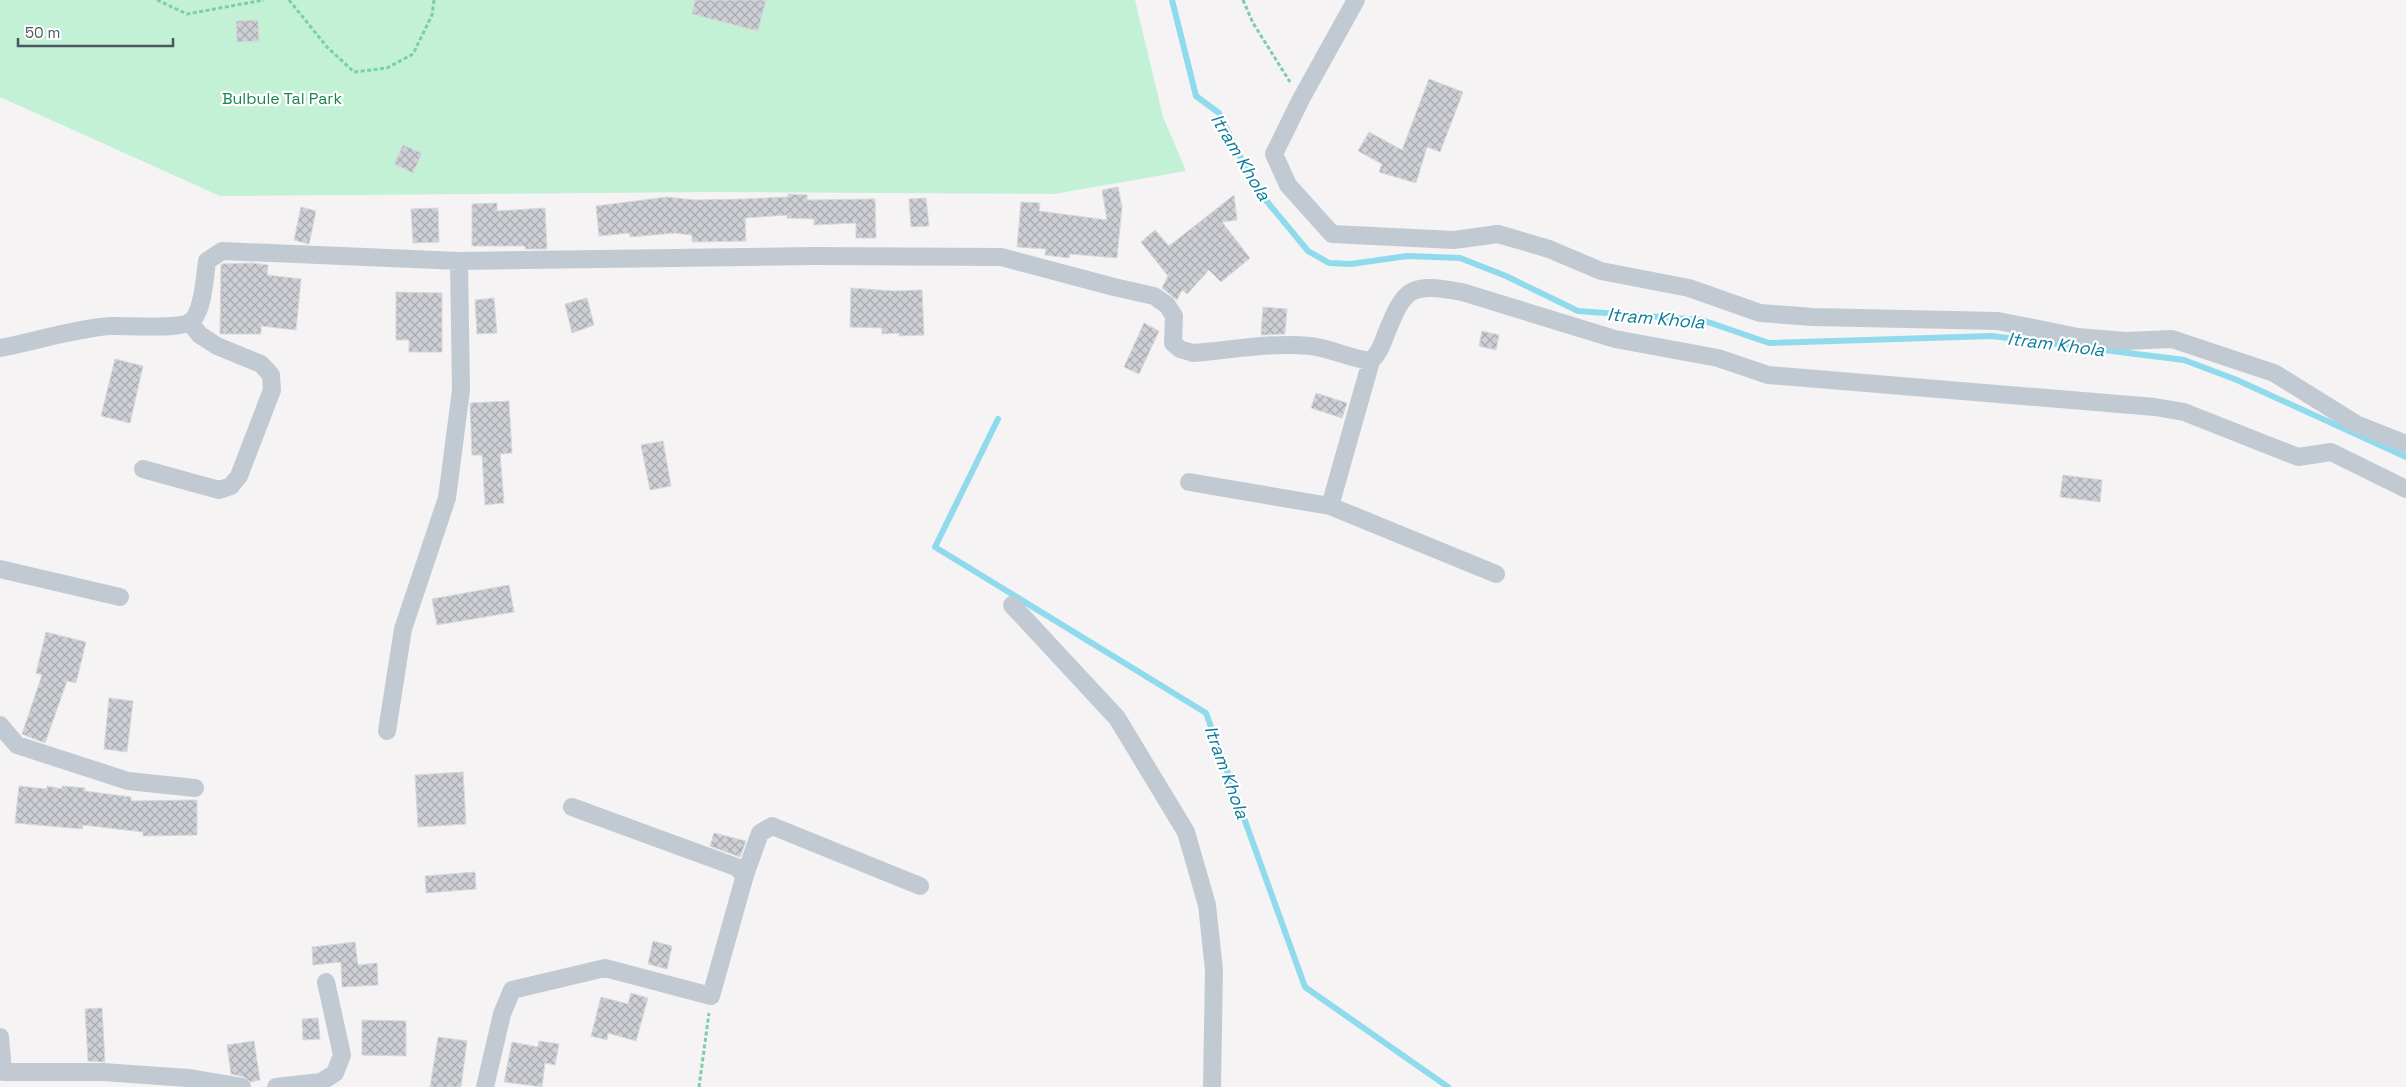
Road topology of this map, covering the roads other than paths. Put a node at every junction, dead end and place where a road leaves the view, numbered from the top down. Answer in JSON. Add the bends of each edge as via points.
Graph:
{"nodes":[{"id":1,"x":1356,"y":0,"type":"edge"},
{"id":2,"x":460,"y":261,"type":"junction"},
{"id":3,"x":190,"y":323,"type":"junction"},
{"id":4,"x":0,"y":348,"type":"edge"},
{"id":5,"x":1371,"y":361,"type":"junction"},
{"id":6,"x":2406,"y":444,"type":"edge"},
{"id":7,"x":143,"y":470,"type":"dead end"},
{"id":8,"x":1189,"y":482,"type":"dead end"},
{"id":9,"x":2406,"y":489,"type":"edge"},
{"id":10,"x":1330,"y":506,"type":"junction"},
{"id":11,"x":0,"y":569,"type":"edge"},
{"id":12,"x":1496,"y":574,"type":"dead end"},
{"id":13,"x":120,"y":596,"type":"dead end"},
{"id":14,"x":1012,"y":605,"type":"dead end"},
{"id":15,"x":0,"y":725,"type":"edge"},
{"id":16,"x":387,"y":731,"type":"dead end"},
{"id":17,"x":195,"y":788,"type":"dead end"},
{"id":18,"x":572,"y":807,"type":"dead end"},
{"id":19,"x":745,"y":875,"type":"junction"},
{"id":20,"x":920,"y":886,"type":"dead end"},
{"id":21,"x":326,"y":982,"type":"dead end"},
{"id":22,"x":0,"y":1037,"type":"edge"},
{"id":23,"x":3,"y":1080,"type":"edge"},
{"id":24,"x":242,"y":1087,"type":"edge"},
{"id":25,"x":276,"y":1087,"type":"edge"},
{"id":26,"x":485,"y":1087,"type":"edge"},
{"id":27,"x":1212,"y":1087,"type":"edge"}],
"edges":[{"from":1,"to":6,"type":"street","via":[[1274,154],[1288,185],[1332,234],[1454,240],[1498,234],[1549,249],[1602,271],[1689,288],[1760,314],[1998,321],[2087,338],[2125,341],[2172,339],[2274,373],[2356,424]]},
{"from":2,"to":3,"type":"street","via":[[222,251],[207,261],[199,313]]},
{"from":2,"to":5,"type":"street","via":[[1001,257],[1154,296],[1167,305],[1174,316],[1173,343],[1193,353],[1294,344]]},
{"from":2,"to":16,"type":"street","via":[[461,390],[447,498],[403,629]]},
{"from":3,"to":4,"type":"street","via":[[178,326],[109,326]]},
{"from":3,"to":7,"type":"street","via":[[200,335],[217,346],[261,364],[271,376],[272,390],[239,476],[231,486],[219,490]]},
{"from":5,"to":9,"type":"street","via":[[1379,353],[1396,308],[1404,297],[1417,288],[1439,288],[1462,292],[1615,339],[1718,358],[1768,376],[2145,406],[2184,412],[2298,457],[2331,452]]},
{"from":5,"to":10,"type":"street"},
{"from":8,"to":10,"type":"street"},
{"from":10,"to":12,"type":"street"},
{"from":11,"to":13,"type":"street"},
{"from":14,"to":27,"type":"street","via":[[1117,718],[1186,832],[1208,905],[1214,970]]},
{"from":15,"to":17,"type":"street","via":[[18,745],[128,781]]},
{"from":18,"to":19,"type":"street","via":[[736,867]]},
{"from":19,"to":20,"type":"street","via":[[760,833],[772,826]]},
{"from":19,"to":26,"type":"street","via":[[711,996],[605,968],[512,990],[502,1014]]},
{"from":21,"to":25,"type":"street","via":[[342,1055],[335,1073],[321,1082]]},
{"from":22,"to":23,"type":"street"},
{"from":23,"to":24,"type":"street","via":[[103,1072],[188,1078]]}]}
